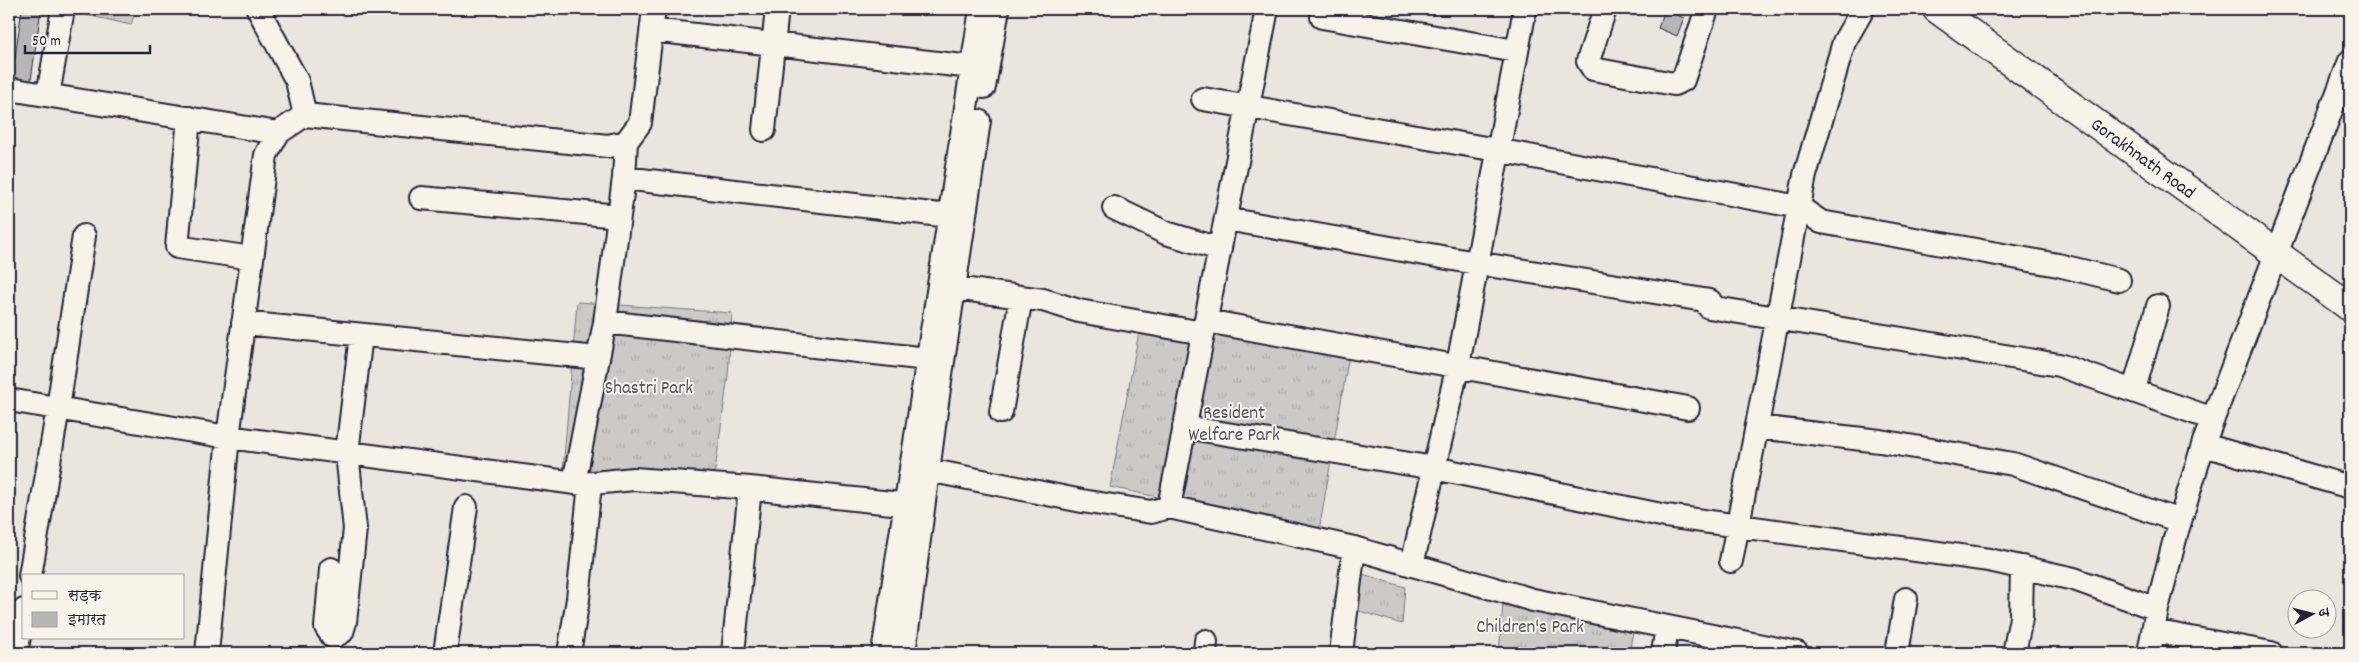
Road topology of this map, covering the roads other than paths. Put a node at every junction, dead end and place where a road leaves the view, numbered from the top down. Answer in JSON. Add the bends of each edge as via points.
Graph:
{"nodes":[{"id":1,"x":63,"y":9,"type":"edge"},
{"id":2,"x":258,"y":9,"type":"edge"},
{"id":3,"x":777,"y":9,"type":"edge"},
{"id":4,"x":982,"y":9,"type":"edge"},
{"id":5,"x":998,"y":9,"type":"edge"},
{"id":6,"x":1267,"y":9,"type":"edge"},
{"id":7,"x":1525,"y":9,"type":"edge"},
{"id":8,"x":1605,"y":9,"type":"edge"},
{"id":9,"x":1707,"y":9,"type":"edge"},
{"id":10,"x":1863,"y":9,"type":"edge"},
{"id":11,"x":1937,"y":9,"type":"edge"},
{"id":12,"x":1322,"y":17,"type":"dead end"},
{"id":13,"x":653,"y":19,"type":"edge"},
{"id":14,"x":774,"y":44,"type":"junction"},
{"id":15,"x":1516,"y":51,"type":"junction"},
{"id":16,"x":2350,"y":60,"type":"edge"},
{"id":17,"x":972,"y":67,"type":"junction"},
{"id":18,"x":9,"y":89,"type":"edge"},
{"id":19,"x":48,"y":96,"type":"junction"},
{"id":20,"x":1203,"y":99,"type":"dead end"},
{"id":21,"x":1248,"y":106,"type":"junction"},
{"id":22,"x":305,"y":115,"type":"junction"},
{"id":23,"x":189,"y":118,"type":"junction"},
{"id":24,"x":764,"y":130,"type":"dead end"},
{"id":25,"x":278,"y":133,"type":"junction"},
{"id":26,"x":626,"y":142,"type":"junction"},
{"id":27,"x":1497,"y":150,"type":"junction"},
{"id":28,"x":624,"y":178,"type":"junction"},
{"id":29,"x":422,"y":198,"type":"dead end"},
{"id":30,"x":1799,"y":207,"type":"junction"},
{"id":31,"x":1114,"y":208,"type":"dead end"},
{"id":32,"x":619,"y":216,"type":"junction"},
{"id":33,"x":949,"y":216,"type":"junction"},
{"id":34,"x":1226,"y":219,"type":"junction"},
{"id":35,"x":84,"y":236,"type":"dead end"},
{"id":36,"x":1220,"y":249,"type":"junction"},
{"id":37,"x":2278,"y":254,"type":"junction"},
{"id":38,"x":252,"y":258,"type":"junction"},
{"id":39,"x":1476,"y":263,"type":"junction"},
{"id":40,"x":2120,"y":280,"type":"dead end"},
{"id":41,"x":956,"y":288,"type":"junction"},
{"id":42,"x":1021,"y":297,"type":"junction"},
{"id":43,"x":2158,"y":306,"type":"dead end"},
{"id":44,"x":2350,"y":307,"type":"edge"},
{"id":45,"x":1778,"y":318,"type":"junction"},
{"id":46,"x":605,"y":322,"type":"junction"},
{"id":47,"x":243,"y":323,"type":"junction"},
{"id":48,"x":1204,"y":327,"type":"junction"},
{"id":49,"x":362,"y":334,"type":"junction"},
{"id":50,"x":598,"y":358,"type":"junction"},
{"id":51,"x":928,"y":359,"type":"junction"},
{"id":52,"x":1458,"y":365,"type":"junction"},
{"id":53,"x":2134,"y":390,"type":"junction"},
{"id":54,"x":9,"y":400,"type":"edge"},
{"id":55,"x":58,"y":408,"type":"junction"},
{"id":56,"x":1688,"y":408,"type":"dead end"},
{"id":57,"x":1001,"y":412,"type":"dead end"},
{"id":58,"x":2213,"y":419,"type":"junction"},
{"id":59,"x":1184,"y":427,"type":"junction"},
{"id":60,"x":1757,"y":427,"type":"junction"},
{"id":61,"x":228,"y":437,"type":"junction"},
{"id":62,"x":2204,"y":445,"type":"junction"},
{"id":63,"x":347,"y":453,"type":"junction"},
{"id":64,"x":1434,"y":468,"type":"junction"},
{"id":65,"x":928,"y":470,"type":"junction"},
{"id":66,"x":582,"y":484,"type":"junction"},
{"id":67,"x":2350,"y":487,"type":"edge"},
{"id":68,"x":750,"y":488,"type":"junction"},
{"id":69,"x":914,"y":506,"type":"junction"},
{"id":70,"x":466,"y":507,"type":"dead end"},
{"id":71,"x":1169,"y":508,"type":"junction"},
{"id":72,"x":2180,"y":521,"type":"junction"},
{"id":73,"x":1738,"y":527,"type":"junction"},
{"id":74,"x":1354,"y":548,"type":"junction"},
{"id":75,"x":1731,"y":561,"type":"dead end"},
{"id":76,"x":1412,"y":565,"type":"junction"},
{"id":77,"x":2022,"y":567,"type":"junction"},
{"id":78,"x":331,"y":568,"type":"dead end"},
{"id":79,"x":30,"y":574,"type":"edge"},
{"id":80,"x":1906,"y":599,"type":"dead end"},
{"id":81,"x":2157,"y":609,"type":"junction"},
{"id":82,"x":22,"y":621,"type":"edge"},
{"id":83,"x":1667,"y":627,"type":"junction"},
{"id":84,"x":2153,"y":631,"type":"junction"},
{"id":85,"x":332,"y":645,"type":"edge"},
{"id":86,"x":1760,"y":650,"type":"edge"},
{"id":87,"x":16,"y":653,"type":"edge"},
{"id":88,"x":207,"y":653,"type":"edge"},
{"id":89,"x":445,"y":653,"type":"edge"},
{"id":90,"x":569,"y":653,"type":"edge"},
{"id":91,"x":733,"y":653,"type":"edge"},
{"id":92,"x":883,"y":653,"type":"edge"},
{"id":93,"x":904,"y":653,"type":"edge"},
{"id":94,"x":1342,"y":653,"type":"edge"},
{"id":95,"x":1663,"y":653,"type":"edge"},
{"id":96,"x":1797,"y":653,"type":"edge"},
{"id":97,"x":1897,"y":653,"type":"edge"},
{"id":98,"x":2014,"y":653,"type":"edge"},
{"id":99,"x":2149,"y":653,"type":"edge"},
{"id":100,"x":2272,"y":653,"type":"edge"}],
"edges":[{"from":1,"to":19,"type":"street"},
{"from":2,"to":22,"type":"street","via":[[297,81]]},
{"from":3,"to":14,"type":"street"},
{"from":4,"to":17,"type":"street"},
{"from":5,"to":41,"type":"street"},
{"from":6,"to":21,"type":"street"},
{"from":7,"to":15,"type":"street"},
{"from":8,"to":9,"type":"street","via":[[1588,61],[1590,66],[1674,84],[1683,80]]},
{"from":10,"to":30,"type":"street","via":[[1844,42]]},
{"from":11,"to":37,"type":"main road","name":"Gorakhnath Road"},
{"from":12,"to":15,"type":"street"},
{"from":13,"to":14,"type":"street"},
{"from":13,"to":26,"type":"street","via":[[640,124]]},
{"from":14,"to":17,"type":"street"},
{"from":14,"to":24,"type":"street"},
{"from":15,"to":27,"type":"street"},
{"from":16,"to":37,"type":"street"},
{"from":17,"to":33,"type":"street"},
{"from":18,"to":19,"type":"street"},
{"from":19,"to":23,"type":"street"},
{"from":20,"to":21,"type":"street"},
{"from":21,"to":27,"type":"street"},
{"from":21,"to":34,"type":"street"},
{"from":22,"to":25,"type":"street"},
{"from":22,"to":26,"type":"street","via":[[608,146]]},
{"from":23,"to":25,"type":"street"},
{"from":23,"to":38,"type":"street","via":[[177,247]]},
{"from":25,"to":38,"type":"street","via":[[266,155]]},
{"from":26,"to":28,"type":"street"},
{"from":27,"to":30,"type":"street"},
{"from":27,"to":39,"type":"street"},
{"from":28,"to":32,"type":"street"},
{"from":28,"to":33,"type":"street"},
{"from":29,"to":32,"type":"street"},
{"from":30,"to":40,"type":"street","via":[[1821,222],[2058,265]]},
{"from":30,"to":45,"type":"street"},
{"from":31,"to":36,"type":"street","via":[[1166,233]]},
{"from":32,"to":46,"type":"street"},
{"from":33,"to":51,"type":"street"},
{"from":34,"to":36,"type":"street"},
{"from":34,"to":39,"type":"street"},
{"from":35,"to":55,"type":"street"},
{"from":36,"to":48,"type":"street"},
{"from":37,"to":44,"type":"main road","name":"Gorakhnath Road"},
{"from":37,"to":58,"type":"street"},
{"from":38,"to":47,"type":"street"},
{"from":39,"to":45,"type":"street"},
{"from":39,"to":52,"type":"street"},
{"from":41,"to":42,"type":"street"},
{"from":41,"to":65,"type":"street"},
{"from":42,"to":48,"type":"street","via":[[1085,312]]},
{"from":42,"to":57,"type":"street"},
{"from":43,"to":53,"type":"street"},
{"from":45,"to":53,"type":"street","via":[[2059,365]]},
{"from":45,"to":60,"type":"street"},
{"from":46,"to":50,"type":"street"},
{"from":46,"to":51,"type":"street"},
{"from":47,"to":49,"type":"street"},
{"from":47,"to":61,"type":"street"},
{"from":48,"to":52,"type":"street"},
{"from":48,"to":59,"type":"street"},
{"from":49,"to":50,"type":"street"},
{"from":49,"to":63,"type":"street"},
{"from":50,"to":66,"type":"street"},
{"from":51,"to":69,"type":"street"},
{"from":52,"to":56,"type":"street"},
{"from":52,"to":64,"type":"street"},
{"from":53,"to":58,"type":"street"},
{"from":54,"to":55,"type":"street"},
{"from":55,"to":61,"type":"street"},
{"from":55,"to":79,"type":"street"},
{"from":58,"to":62,"type":"street"},
{"from":59,"to":64,"type":"street"},
{"from":59,"to":71,"type":"street"},
{"from":60,"to":72,"type":"street","via":[[1880,441],[2013,464]]},
{"from":60,"to":73,"type":"street"},
{"from":61,"to":63,"type":"street"},
{"from":61,"to":88,"type":"street"},
{"from":62,"to":67,"type":"street"},
{"from":62,"to":72,"type":"street"},
{"from":63,"to":66,"type":"street"},
{"from":63,"to":85,"type":"street","via":[[355,529],[345,622]]},
{"from":64,"to":73,"type":"street","via":[[1666,516]]},
{"from":64,"to":76,"type":"street"},
{"from":65,"to":69,"type":"street"},
{"from":65,"to":71,"type":"street","via":[[1150,512]]},
{"from":66,"to":68,"type":"street","via":[[634,479]]},
{"from":66,"to":90,"type":"street","via":[[578,599]]},
{"from":68,"to":69,"type":"street"},
{"from":68,"to":91,"type":"street"},
{"from":69,"to":92,"type":"street"},
{"from":69,"to":93,"type":"street"},
{"from":70,"to":89,"type":"street"},
{"from":71,"to":74,"type":"street"},
{"from":72,"to":81,"type":"street"},
{"from":73,"to":75,"type":"street"},
{"from":73,"to":77,"type":"street"},
{"from":74,"to":76,"type":"street"},
{"from":74,"to":94,"type":"street"},
{"from":76,"to":83,"type":"street","via":[[1533,600]]},
{"from":77,"to":81,"type":"street","via":[[2074,579]]},
{"from":77,"to":98,"type":"street","via":[[2021,618]]},
{"from":78,"to":85,"type":"street","via":[[326,627]]},
{"from":80,"to":97,"type":"street"},
{"from":81,"to":84,"type":"street"},
{"from":82,"to":87,"type":"street"},
{"from":83,"to":86,"type":"street"},
{"from":83,"to":95,"type":"street"},
{"from":84,"to":99,"type":"street"},
{"from":84,"to":100,"type":"street"},
{"from":86,"to":96,"type":"street"}]}
